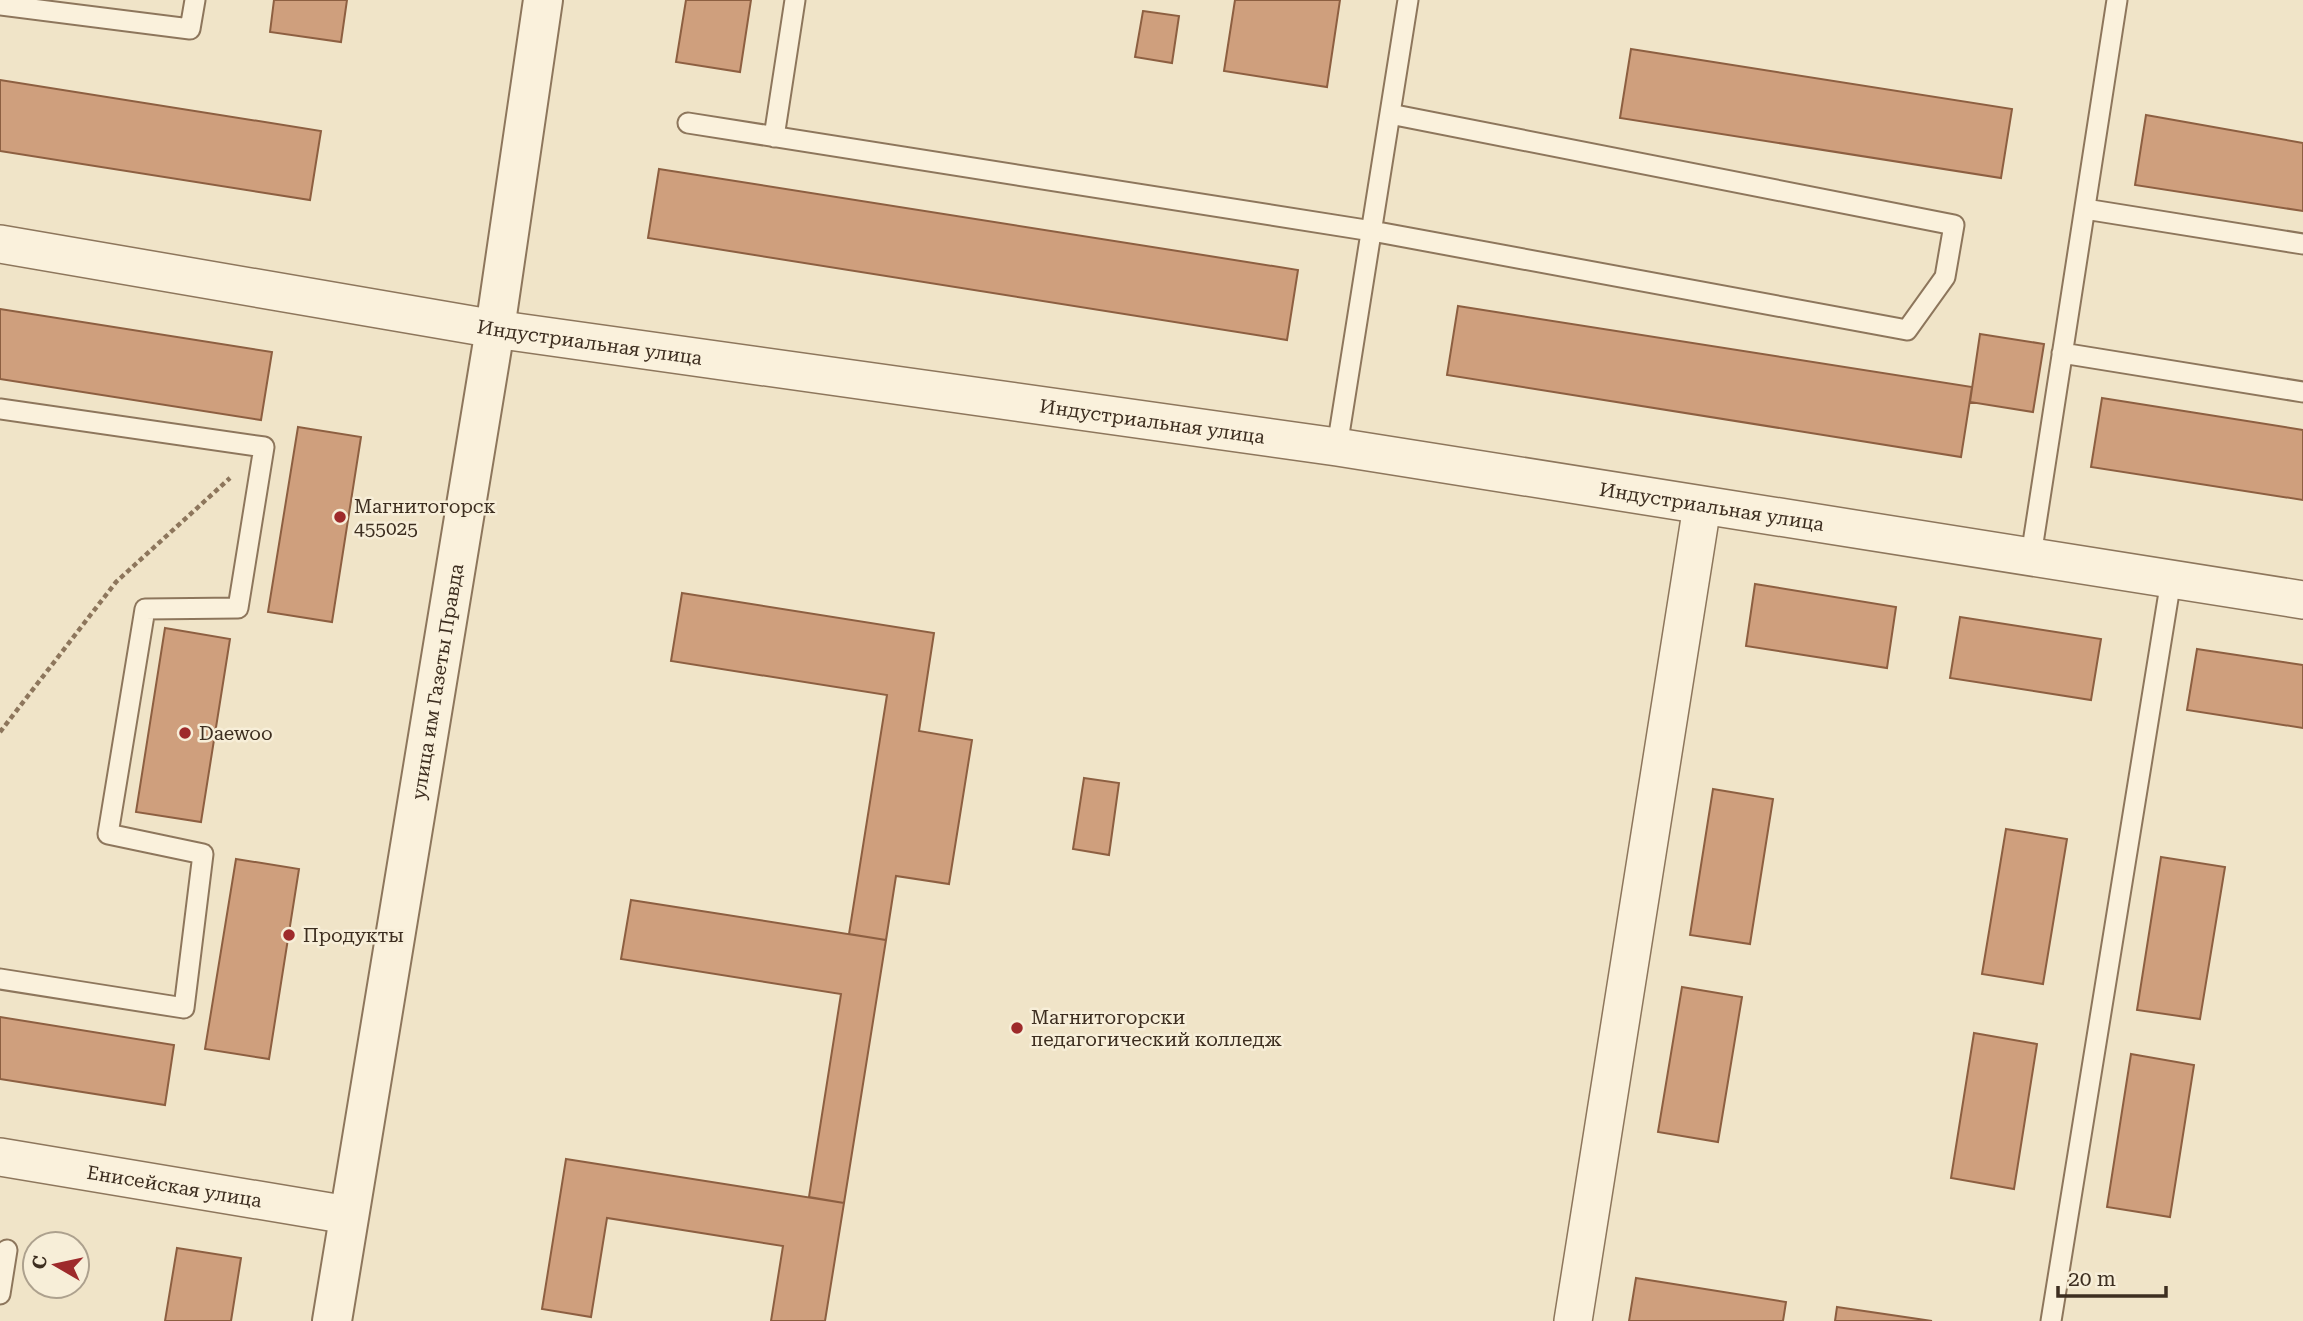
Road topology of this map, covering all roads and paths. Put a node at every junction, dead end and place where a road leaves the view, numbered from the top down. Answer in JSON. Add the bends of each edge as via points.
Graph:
{"nodes":[{"id":1,"x":195,"y":0,"type":"edge"},
{"id":2,"x":543,"y":0,"type":"edge"},
{"id":3,"x":795,"y":0,"type":"edge"},
{"id":4,"x":1408,"y":0,"type":"edge"},
{"id":5,"x":2117,"y":0,"type":"edge"},
{"id":6,"x":0,"y":5,"type":"edge"},
{"id":7,"x":1390,"y":114,"type":"junction"},
{"id":8,"x":688,"y":123,"type":"dead end"},
{"id":9,"x":774,"y":137,"type":"junction"},
{"id":10,"x":2085,"y":209,"type":"junction"},
{"id":11,"x":1371,"y":232,"type":"junction"},
{"id":12,"x":0,"y":244,"type":"edge"},
{"id":13,"x":2303,"y":244,"type":"edge"},
{"id":14,"x":495,"y":329,"type":"junction"},
{"id":15,"x":2062,"y":353,"type":"junction"},
{"id":16,"x":2303,"y":392,"type":"edge"},
{"id":17,"x":0,"y":409,"type":"edge"},
{"id":18,"x":264,"y":447,"type":"junction"},
{"id":19,"x":1338,"y":447,"type":"junction"},
{"id":20,"x":1702,"y":506,"type":"junction"},
{"id":21,"x":2031,"y":556,"type":"junction"},
{"id":22,"x":2171,"y":580,"type":"junction"},
{"id":23,"x":2303,"y":600,"type":"edge"},
{"id":24,"x":0,"y":732,"type":"edge"},
{"id":25,"x":0,"y":979,"type":"edge"},
{"id":26,"x":0,"y":1157,"type":"edge"},
{"id":27,"x":348,"y":1215,"type":"junction"},
{"id":28,"x":7,"y":1250,"type":"dead end"},
{"id":29,"x":0,"y":1294,"type":"edge"},
{"id":30,"x":332,"y":1321,"type":"edge"},
{"id":31,"x":1573,"y":1321,"type":"edge"},
{"id":32,"x":2051,"y":1321,"type":"edge"}],
"edges":[{"from":1,"to":6,"type":"lane","via":[[190,29]]},
{"from":2,"to":14,"type":"street","name":"улица им Газеты Правда"},
{"from":3,"to":9,"type":"lane"},
{"from":4,"to":7,"type":"lane"},
{"from":5,"to":10,"type":"lane"},
{"from":7,"to":11,"type":"lane"},
{"from":7,"to":11,"type":"lane","via":[[1954,225],[1945,277],[1907,330]]},
{"from":8,"to":9,"type":"lane"},
{"from":9,"to":11,"type":"lane"},
{"from":10,"to":13,"type":"lane"},
{"from":10,"to":15,"type":"lane"},
{"from":11,"to":19,"type":"lane"},
{"from":12,"to":14,"type":"street","name":"Индустриальная улица"},
{"from":14,"to":19,"type":"street","name":"Индустриальная улица"},
{"from":14,"to":27,"type":"street","name":"улица им Газеты Правда"},
{"from":15,"to":16,"type":"lane"},
{"from":15,"to":21,"type":"lane"},
{"from":17,"to":18,"type":"lane"},
{"from":18,"to":24,"type":"path","via":[[116,582]]},
{"from":18,"to":25,"type":"lane","via":[[238,608],[145,609],[108,834],[203,854],[184,1008]]},
{"from":19,"to":20,"type":"street","name":"Индустриальная улица"},
{"from":20,"to":21,"type":"street","name":"Индустриальная улица"},
{"from":20,"to":31,"type":"street"},
{"from":21,"to":22,"type":"street","name":"Индустриальная улица"},
{"from":22,"to":23,"type":"street","name":"Индустриальная улица"},
{"from":22,"to":32,"type":"lane"},
{"from":26,"to":27,"type":"street","name":"Енисейская улица"},
{"from":27,"to":30,"type":"street","name":"улица им Газеты Правда"},
{"from":28,"to":29,"type":"lane"}]}
